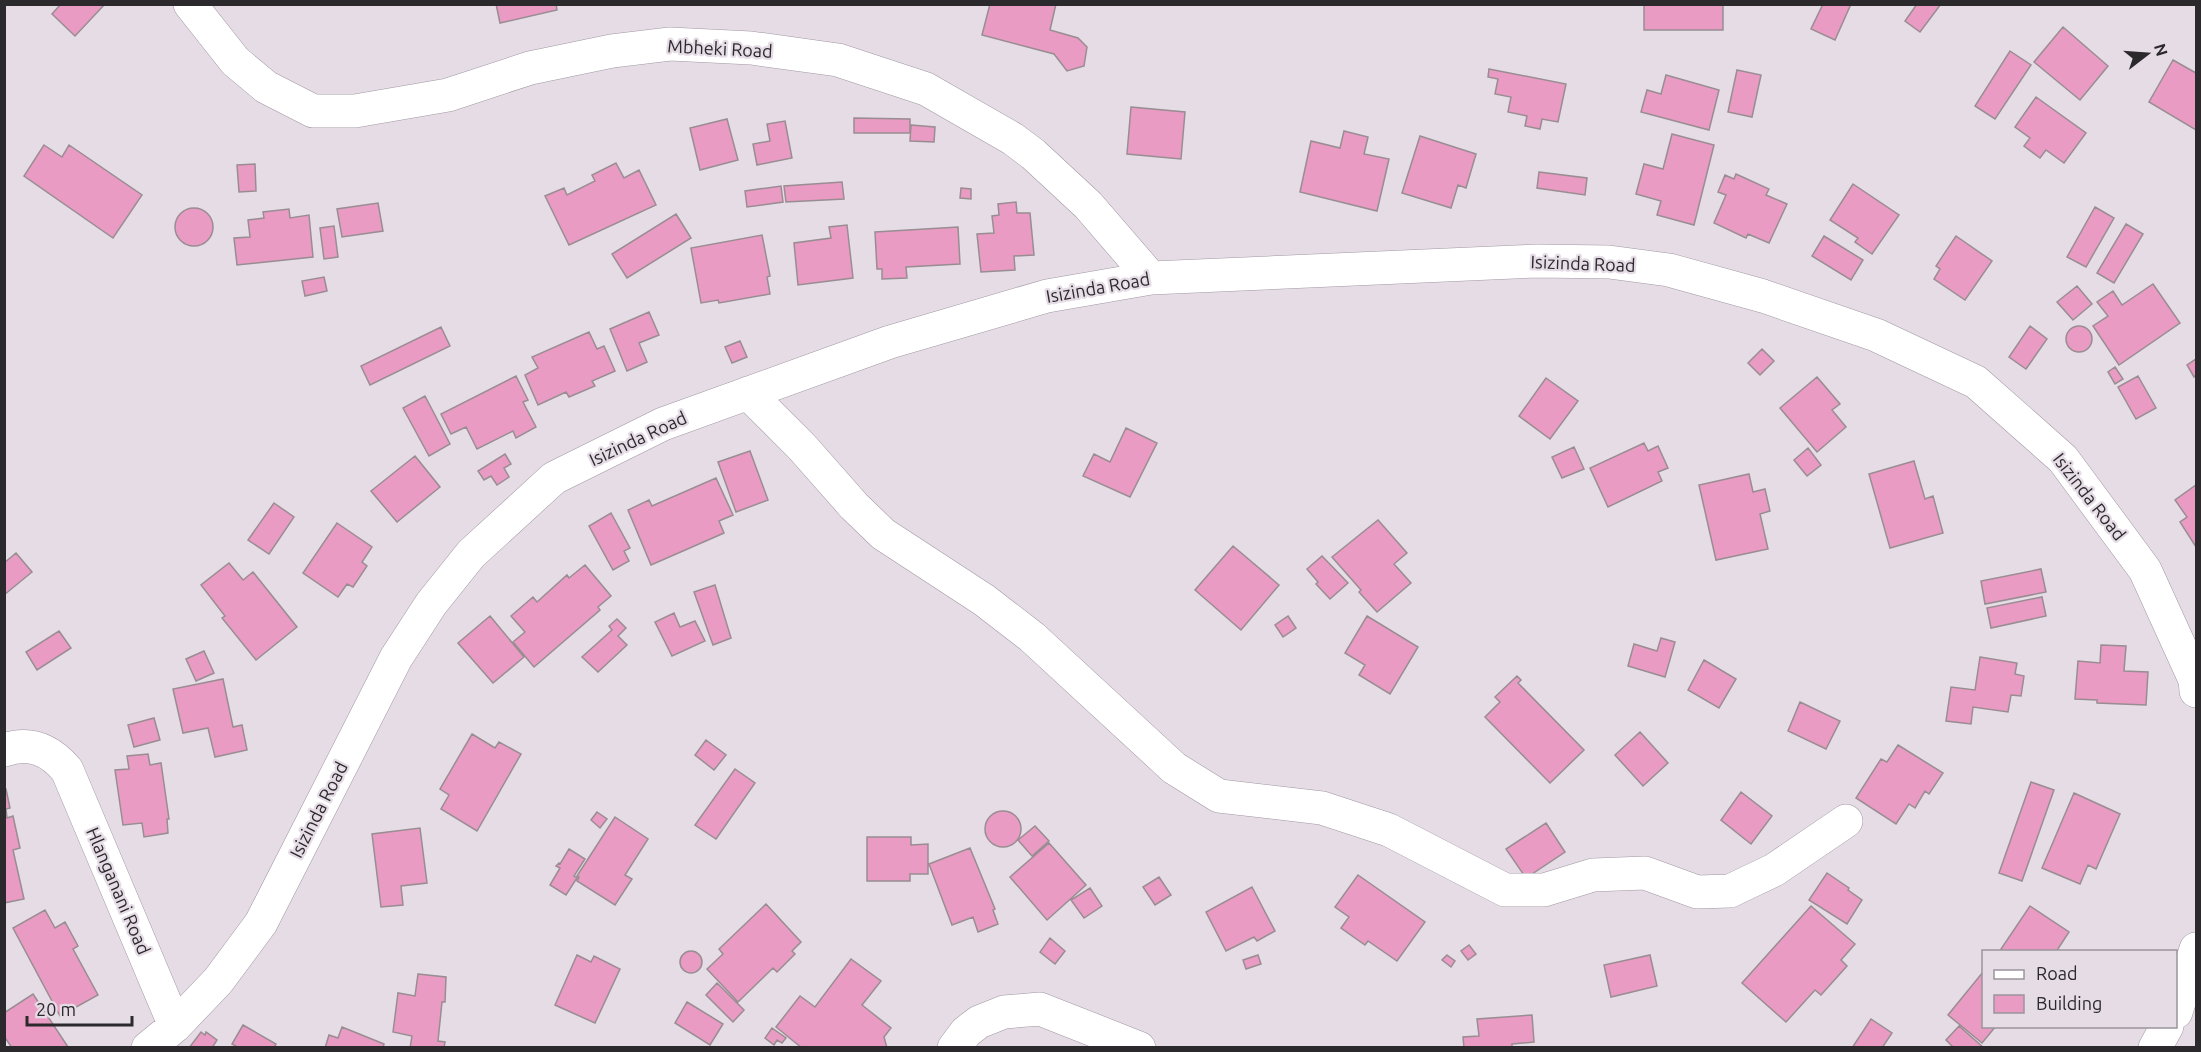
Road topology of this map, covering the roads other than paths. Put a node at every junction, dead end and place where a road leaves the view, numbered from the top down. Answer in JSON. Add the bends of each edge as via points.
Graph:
{"nodes":[{"id":1,"x":190,"y":4,"type":"edge"},
{"id":2,"x":1151,"y":278,"type":"junction"},
{"id":3,"x":748,"y":393,"type":"junction"},
{"id":4,"x":2196,"y":691,"type":"edge"},
{"id":5,"x":4,"y":750,"type":"edge"},
{"id":6,"x":1846,"y":821,"type":"dead end"},
{"id":7,"x":2196,"y":949,"type":"edge"},
{"id":8,"x":2177,"y":1006,"type":"edge"},
{"id":9,"x":175,"y":1026,"type":"junction"},
{"id":10,"x":2166,"y":1028,"type":"edge"},
{"id":11,"x":148,"y":1047,"type":"edge"},
{"id":12,"x":954,"y":1047,"type":"edge"},
{"id":13,"x":1139,"y":1047,"type":"edge"},
{"id":14,"x":2155,"y":1047,"type":"edge"}],
"edges":[{"from":1,"to":2,"type":"street","name":"Mbheki Road","via":[[235,61],[266,87],[313,111],[355,111],[448,95],[530,68],[670,44],[751,48],[838,60],[926,89],[1013,139],[1088,205]]},
{"from":2,"to":3,"type":"street","name":"Isizinda Road","via":[[1047,296],[890,342]]},
{"from":2,"to":4,"type":"street","name":"Isizinda Road","via":[[1537,261],[1609,262],[1690,275],[1876,335],[1976,382],[2063,459],[2145,570]]},
{"from":3,"to":6,"type":"street","via":[[883,534],[1008,618],[1174,768],[1219,796],[1322,808],[1389,830],[1505,890],[1544,890],[1593,875],[1645,873],[1697,892],[1730,891],[1774,870]]},
{"from":3,"to":9,"type":"street","name":"Isizinda Road","via":[[663,424],[554,478],[471,554],[431,604],[396,658],[261,923],[218,981]]},
{"from":5,"to":9,"type":"street","name":"Hlanganani Road","via":[[34,746],[57,759],[67,770]]},
{"from":7,"to":8,"type":"street"},
{"from":9,"to":11,"type":"street","name":"Isizinda Road"},
{"from":10,"to":14,"type":"street"},
{"from":12,"to":13,"type":"street","via":[[980,1022],[1004,1012],[1040,1009]]}]}
